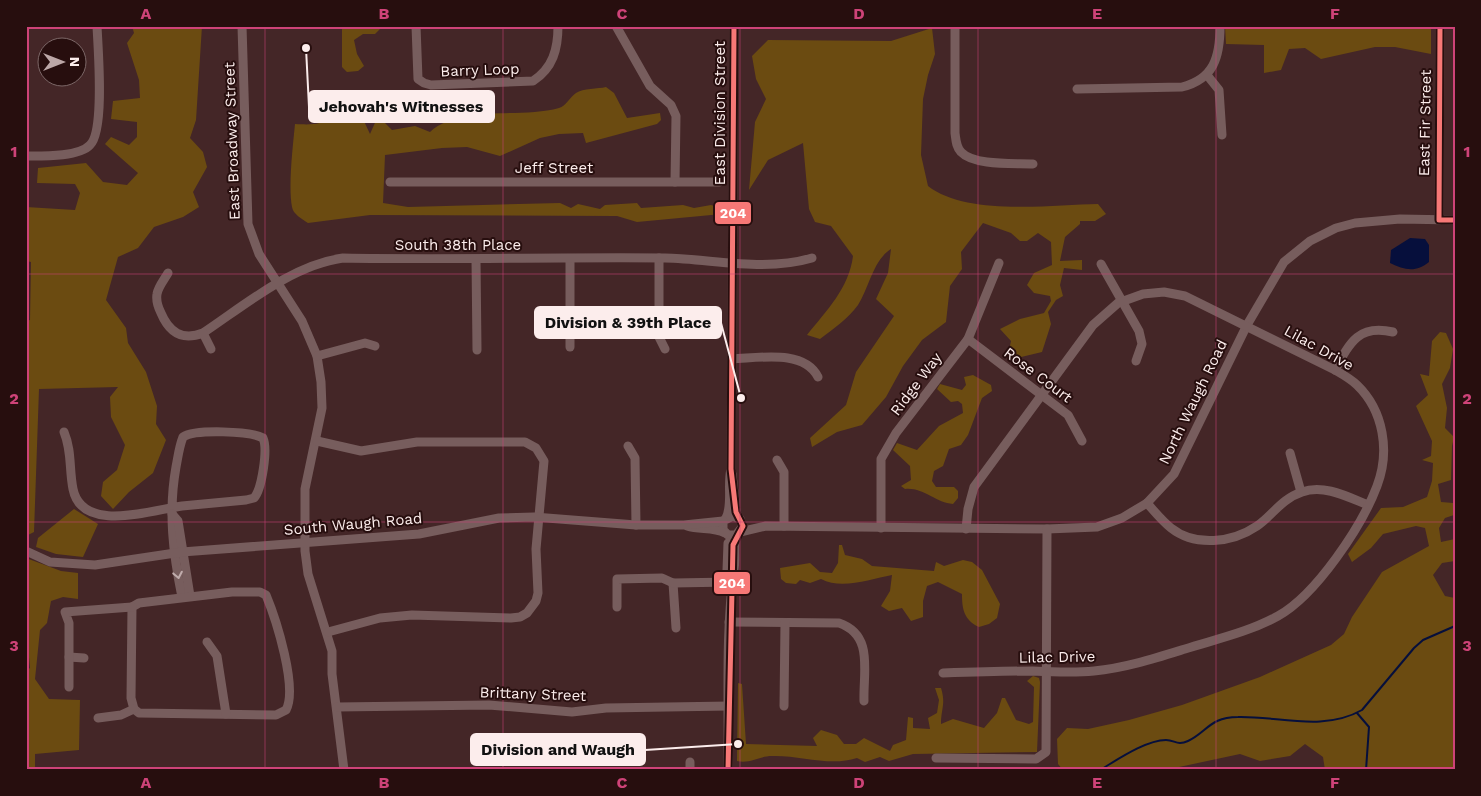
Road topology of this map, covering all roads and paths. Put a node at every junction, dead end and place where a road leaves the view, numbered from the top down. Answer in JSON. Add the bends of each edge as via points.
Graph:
{"nodes":[{"id":1,"x":97,"y":26,"type":"edge"},
{"id":2,"x":242,"y":26,"type":"edge"},
{"id":3,"x":416,"y":26,"type":"edge"},
{"id":4,"x":558,"y":26,"type":"edge"},
{"id":5,"x":616,"y":26,"type":"edge"},
{"id":6,"x":734,"y":26,"type":"edge"},
{"id":7,"x":956,"y":26,"type":"edge"},
{"id":8,"x":1220,"y":26,"type":"edge"},
{"id":9,"x":1440,"y":26,"type":"edge"},
{"id":10,"x":1208,"y":75,"type":"junction"},
{"id":11,"x":1077,"y":89,"type":"dead end"},
{"id":12,"x":1222,"y":135,"type":"dead end"},
{"id":13,"x":26,"y":156,"type":"edge"},
{"id":14,"x":1033,"y":164,"type":"dead end"},
{"id":15,"x":390,"y":182,"type":"dead end"},
{"id":16,"x":675,"y":182,"type":"junction"},
{"id":17,"x":719,"y":182,"type":"dead end"},
{"id":18,"x":1439,"y":220,"type":"junction"},
{"id":19,"x":1455,"y":220,"type":"edge"},
{"id":20,"x":659,"y":258,"type":"junction"},
{"id":21,"x":812,"y":258,"type":"dead end"},
{"id":22,"x":570,"y":259,"type":"junction"},
{"id":23,"x":476,"y":260,"type":"junction"},
{"id":24,"x":733,"y":263,"type":"junction"},
{"id":25,"x":999,"y":263,"type":"dead end"},
{"id":26,"x":1101,"y":264,"type":"dead end"},
{"id":27,"x":168,"y":273,"type":"dead end"},
{"id":28,"x":279,"y":283,"type":"junction"},
{"id":29,"x":1123,"y":300,"type":"junction"},
{"id":30,"x":1247,"y":325,"type":"junction"},
{"id":31,"x":1393,"y":332,"type":"dead end"},
{"id":32,"x":203,"y":333,"type":"junction"},
{"id":33,"x":968,"y":339,"type":"junction"},
{"id":34,"x":375,"y":346,"type":"dead end"},
{"id":35,"x":570,"y":347,"type":"dead end"},
{"id":36,"x":210,"y":349,"type":"dead end"},
{"id":37,"x":665,"y":349,"type":"dead end"},
{"id":38,"x":477,"y":350,"type":"dead end"},
{"id":39,"x":317,"y":356,"type":"junction"},
{"id":40,"x":732,"y":359,"type":"junction"},
{"id":41,"x":1136,"y":361,"type":"dead end"},
{"id":42,"x":1335,"y":370,"type":"junction"},
{"id":43,"x":818,"y":378,"type":"dead end"},
{"id":44,"x":1042,"y":395,"type":"junction"},
{"id":45,"x":64,"y":432,"type":"dead end"},
{"id":46,"x":317,"y":441,"type":"junction"},
{"id":47,"x":1082,"y":441,"type":"dead end"},
{"id":48,"x":628,"y":446,"type":"dead end"},
{"id":49,"x":1290,"y":453,"type":"dead end"},
{"id":50,"x":776,"y":460,"type":"dead end"},
{"id":51,"x":731,"y":469,"type":"junction"},
{"id":52,"x":1302,"y":492,"type":"junction"},
{"id":53,"x":1147,"y":503,"type":"junction"},
{"id":54,"x":1368,"y":505,"type":"junction"},
{"id":55,"x":171,"y":511,"type":"junction"},
{"id":56,"x":538,"y":517,"type":"junction"},
{"id":57,"x":725,"y":519,"type":"junction"},
{"id":58,"x":741,"y":520,"type":"junction"},
{"id":59,"x":763,"y":524,"type":"junction"},
{"id":60,"x":636,"y":525,"type":"junction"},
{"id":61,"x":684,"y":526,"type":"junction"},
{"id":62,"x":784,"y":526,"type":"junction"},
{"id":63,"x":881,"y":528,"type":"junction"},
{"id":64,"x":1047,"y":528,"type":"junction"},
{"id":65,"x":966,"y":529,"type":"junction"},
{"id":66,"x":732,"y":534,"type":"junction"},
{"id":67,"x":305,"y":542,"type":"junction"},
{"id":68,"x":26,"y":551,"type":"edge"},
{"id":69,"x":178,"y":552,"type":"junction"},
{"id":70,"x":731,"y":582,"type":"junction"},
{"id":71,"x":673,"y":583,"type":"junction"},
{"id":72,"x":186,"y":597,"type":"junction"},
{"id":73,"x":132,"y":607,"type":"junction"},
{"id":74,"x":617,"y":607,"type":"dead end"},
{"id":75,"x":729,"y":622,"type":"junction"},
{"id":76,"x":785,"y":623,"type":"junction"},
{"id":77,"x":676,"y":628,"type":"dead end"},
{"id":78,"x":328,"y":632,"type":"junction"},
{"id":79,"x":207,"y":642,"type":"dead end"},
{"id":80,"x":69,"y":658,"type":"junction"},
{"id":81,"x":84,"y":658,"type":"dead end"},
{"id":82,"x":1047,"y":672,"type":"junction"},
{"id":83,"x":943,"y":673,"type":"dead end"},
{"id":84,"x":69,"y":687,"type":"dead end"},
{"id":85,"x":864,"y":701,"type":"dead end"},
{"id":86,"x":729,"y":706,"type":"junction"},
{"id":87,"x":784,"y":706,"type":"dead end"},
{"id":88,"x":337,"y":707,"type":"junction"},
{"id":89,"x":134,"y":709,"type":"junction"},
{"id":90,"x":226,"y":714,"type":"junction"},
{"id":91,"x":98,"y":718,"type":"dead end"},
{"id":92,"x":936,"y":758,"type":"dead end"},
{"id":93,"x":344,"y":770,"type":"edge"},
{"id":94,"x":728,"y":770,"type":"edge"}],
"edges":[{"from":1,"to":13,"type":"street","via":[[100,112],[91,145],[78,152]]},
{"from":2,"to":28,"type":"street","name":"East Broadway Street","via":[[248,224],[259,254]]},
{"from":3,"to":4,"type":"street","name":"Barry Loop","via":[[418,79],[431,85],[533,81],[542,75],[553,58]]},
{"from":5,"to":16,"type":"street","via":[[650,86],[671,105],[676,116]]},
{"from":6,"to":24,"type":"street","name":"East Division Street"},
{"from":7,"to":14,"type":"street","via":[[957,145],[961,152],[976,160]]},
{"from":8,"to":10,"type":"street","via":[[1219,48]]},
{"from":9,"to":18,"type":"street","name":"East Fir Street"},
{"from":10,"to":11,"type":"street","via":[[1196,84],[1182,87]]},
{"from":10,"to":12,"type":"street","via":[[1219,90]]},
{"from":15,"to":16,"type":"street","name":"Jeff Street"},
{"from":16,"to":17,"type":"street","name":"Jeff Street"},
{"from":18,"to":19,"type":"street","name":"North Waugh Road"},
{"from":18,"to":30,"type":"street","name":"North Waugh Road","via":[[1355,223],[1310,241],[1284,262]]},
{"from":20,"to":22,"type":"street","name":"South 38th Place"},
{"from":20,"to":24,"type":"street","name":"South 38th Place"},
{"from":20,"to":37,"type":"street","via":[[658,336]]},
{"from":21,"to":24,"type":"street","name":"South 38th Place","via":[[795,263]]},
{"from":22,"to":23,"type":"street","name":"South 38th Place"},
{"from":22,"to":35,"type":"street"},
{"from":23,"to":28,"type":"street","name":"South 38th Place","via":[[325,260]]},
{"from":23,"to":38,"type":"street"},
{"from":24,"to":40,"type":"street","name":"East Division Street"},
{"from":25,"to":33,"type":"street","name":"Ridge Way"},
{"from":26,"to":29,"type":"street"},
{"from":27,"to":32,"type":"street","name":"South 38th Place","via":[[157,294],[157,304],[165,323],[180,336]]},
{"from":28,"to":32,"type":"street","name":"South 38th Place"},
{"from":28,"to":39,"type":"street","name":"East Broadway Street","via":[[302,321]]},
{"from":29,"to":30,"type":"street","name":"Lilac Drive","via":[[1166,292],[1185,296]]},
{"from":29,"to":41,"type":"street","via":[[1142,344]]},
{"from":29,"to":44,"type":"street","name":"Lilac Drive","via":[[1093,325]]},
{"from":30,"to":42,"type":"street","name":"Lilac Drive"},
{"from":30,"to":53,"type":"street","name":"North Waugh Road","via":[[1174,474]]},
{"from":31,"to":42,"type":"street","via":[[1379,329],[1353,339]]},
{"from":32,"to":36,"type":"street"},
{"from":33,"to":44,"type":"street","name":"Rose Court"},
{"from":33,"to":63,"type":"street","name":"Ridge Way","via":[[902,426],[882,460]]},
{"from":34,"to":39,"type":"street","via":[[365,343]]},
{"from":39,"to":46,"type":"street","name":"East Broadway Street","via":[[322,408]]},
{"from":40,"to":43,"type":"street","via":[[787,358],[803,361]]},
{"from":40,"to":51,"type":"street","name":"East Division Street"},
{"from":42,"to":54,"type":"street","name":"Lilac Drive","via":[[1357,385],[1380,421],[1384,460],[1377,488]]},
{"from":44,"to":47,"type":"street","name":"Rose Court","via":[[1068,415]]},
{"from":44,"to":65,"type":"street","name":"Lilac Drive","via":[[974,487]]},
{"from":45,"to":55,"type":"street","via":[[70,450],[73,490],[86,508],[100,516]]},
{"from":46,"to":56,"type":"street","via":[[361,451],[431,442],[525,442],[536,448],[544,461]]},
{"from":46,"to":67,"type":"street","name":"East Broadway Street","via":[[305,489]]},
{"from":48,"to":60,"type":"street","via":[[635,458]]},
{"from":49,"to":52,"type":"street"},
{"from":50,"to":62,"type":"street","via":[[784,472]]},
{"from":51,"to":57,"type":"street","name":"East Division Street","via":[[728,483],[730,507]]},
{"from":51,"to":58,"type":"street","name":"East Division Street","via":[[736,512]]},
{"from":52,"to":53,"type":"street","via":[[1278,505],[1257,526],[1228,540],[1196,540],[1171,529]]},
{"from":52,"to":54,"type":"street","via":[[1321,490]]},
{"from":53,"to":64,"type":"street","name":"North Waugh Road","via":[[1098,527]]},
{"from":54,"to":82,"type":"street","name":"Lilac Drive","via":[[1344,547],[1324,573],[1299,601],[1271,620],[1147,661],[1094,671]]},
{"from":55,"to":55,"type":"street","via":[[171,494],[183,437],[194,432],[253,434],[263,438],[266,450],[254,498]]},
{"from":55,"to":69,"type":"street"},
{"from":56,"to":60,"type":"street","name":"South Waugh Road"},
{"from":56,"to":67,"type":"street","name":"South Waugh Road","via":[[499,518],[420,534]]},
{"from":56,"to":78,"type":"street","via":[[538,592],[532,608],[520,617],[412,615],[380,618]]},
{"from":57,"to":58,"type":"street","name":"North Waugh Road","via":[[733,516]]},
{"from":57,"to":61,"type":"street","name":"South Waugh Road"},
{"from":57,"to":66,"type":"street","name":"East Division Street","via":[[722,526]]},
{"from":58,"to":59,"type":"street","name":"North Waugh Road"},
{"from":58,"to":66,"type":"street"},
{"from":59,"to":62,"type":"street","name":"North Waugh Road"},
{"from":59,"to":66,"type":"street","name":"North Waugh Road"},
{"from":60,"to":61,"type":"street","name":"South Waugh Road"},
{"from":61,"to":66,"type":"street","name":"South Waugh Road"},
{"from":62,"to":63,"type":"street","name":"North Waugh Road"},
{"from":63,"to":65,"type":"street","name":"North Waugh Road"},
{"from":64,"to":65,"type":"street","name":"North Waugh Road"},
{"from":64,"to":82,"type":"street"},
{"from":66,"to":70,"type":"street","via":[[734,570]]},
{"from":67,"to":69,"type":"street","name":"South Waugh Road"},
{"from":67,"to":78,"type":"street","name":"East Broadway Street","via":[[308,574]]},
{"from":68,"to":69,"type":"street","name":"South Waugh Road","via":[[50,562],[81,565]]},
{"from":69,"to":72,"type":"street"},
{"from":70,"to":71,"type":"street"},
{"from":70,"to":75,"type":"street"},
{"from":71,"to":74,"type":"street","via":[[662,578],[617,579]]},
{"from":71,"to":77,"type":"street"},
{"from":72,"to":73,"type":"street","via":[[139,603]]},
{"from":72,"to":90,"type":"street","via":[[260,592],[266,596],[280,636],[290,701],[286,710],[276,716]]},
{"from":73,"to":80,"type":"street","via":[[65,612],[69,623]]},
{"from":73,"to":89,"type":"street","via":[[130,698]]},
{"from":75,"to":76,"type":"street"},
{"from":75,"to":86,"type":"street"},
{"from":76,"to":85,"type":"street","via":[[838,623],[855,631],[864,649]]},
{"from":76,"to":87,"type":"street"},
{"from":78,"to":88,"type":"street","name":"East Broadway Street"},
{"from":79,"to":90,"type":"street","via":[[217,656]]},
{"from":80,"to":81,"type":"street"},
{"from":80,"to":84,"type":"street"},
{"from":82,"to":83,"type":"street","name":"Lilac Drive"},
{"from":82,"to":92,"type":"street","via":[[1046,752],[1036,759]]},
{"from":86,"to":88,"type":"street","name":"Brittany Street","via":[[606,708],[572,712],[489,705]]},
{"from":86,"to":94,"type":"street"},
{"from":88,"to":93,"type":"street","name":"East Broadway Street"},
{"from":89,"to":90,"type":"street","via":[[143,715]]},
{"from":89,"to":91,"type":"street","via":[[121,715]]}]}
